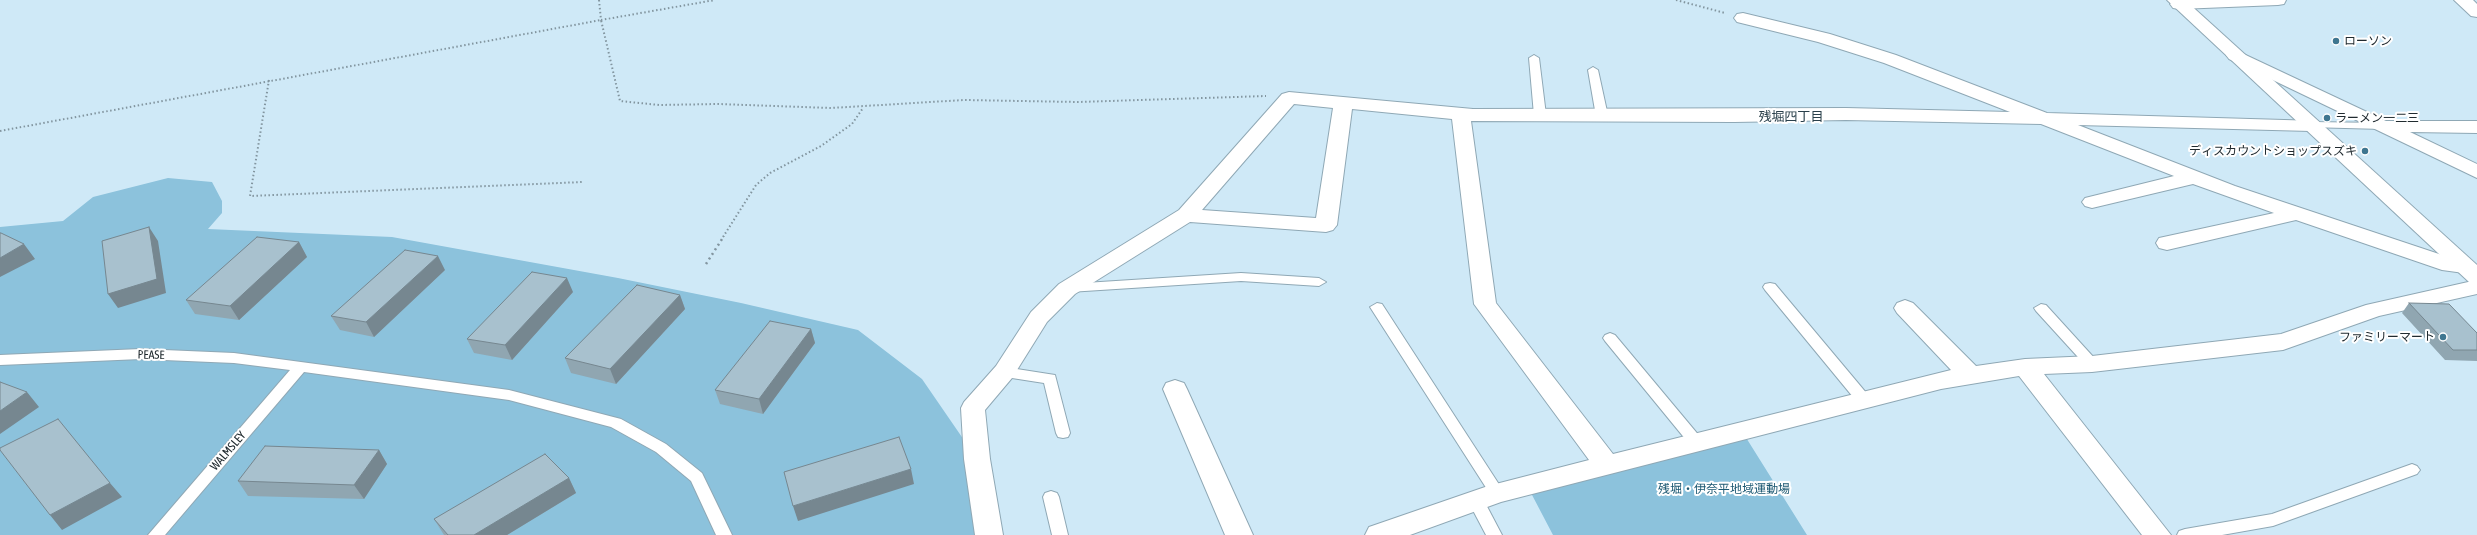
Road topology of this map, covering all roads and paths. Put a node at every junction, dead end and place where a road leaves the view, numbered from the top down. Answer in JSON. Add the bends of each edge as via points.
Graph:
{"nodes":[{"id":1,"x":598,"y":0,"type":"edge"},
{"id":2,"x":715,"y":0,"type":"edge"},
{"id":3,"x":1676,"y":0,"type":"edge"},
{"id":4,"x":2278,"y":0,"type":"edge"},
{"id":5,"x":2462,"y":0,"type":"edge"},
{"id":6,"x":2177,"y":2,"type":"edge"},
{"id":7,"x":2477,"y":12,"type":"edge"},
{"id":8,"x":1742,"y":18,"type":"joint"},
{"id":9,"x":601,"y":20,"type":"junction"},
{"id":10,"x":2235,"y":55,"type":"junction"},
{"id":11,"x":1534,"y":58,"type":"dead end"},
{"id":12,"x":1593,"y":70,"type":"dead end"},
{"id":13,"x":269,"y":80,"type":"junction"},
{"id":14,"x":1289,"y":98,"type":"junction"},
{"id":15,"x":1343,"y":103,"type":"junction"},
{"id":16,"x":864,"y":107,"type":"junction"},
{"id":17,"x":1461,"y":114,"type":"junction"},
{"id":18,"x":1540,"y":116,"type":"junction"},
{"id":19,"x":1602,"y":116,"type":"junction"},
{"id":20,"x":2051,"y":119,"type":"junction"},
{"id":21,"x":2311,"y":125,"type":"junction"},
{"id":22,"x":2383,"y":126,"type":"junction"},
{"id":23,"x":2477,"y":127,"type":"edge"},
{"id":24,"x":0,"y":131,"type":"edge"},
{"id":25,"x":2477,"y":172,"type":"edge"},
{"id":26,"x":2196,"y":177,"type":"junction"},
{"id":27,"x":583,"y":182,"type":"dead end"},
{"id":28,"x":2092,"y":202,"type":"dead end"},
{"id":29,"x":2296,"y":214,"type":"junction"},
{"id":30,"x":1186,"y":215,"type":"junction"},
{"id":31,"x":2167,"y":243,"type":"dead end"},
{"id":32,"x":706,"y":264,"type":"dead end"},
{"id":33,"x":2474,"y":276,"type":"edge"},
{"id":34,"x":1319,"y":282,"type":"dead end"},
{"id":35,"x":1770,"y":287,"type":"dead end"},
{"id":36,"x":1067,"y":288,"type":"junction"},
{"id":37,"x":1377,"y":308,"type":"dead end"},
{"id":38,"x":1905,"y":308,"type":"dead end"},
{"id":39,"x":2041,"y":308,"type":"dead end"},
{"id":40,"x":1610,"y":338,"type":"dead end"},
{"id":41,"x":0,"y":360,"type":"edge"},
{"id":42,"x":2092,"y":364,"type":"junction"},
{"id":43,"x":301,"y":367,"type":"junction"},
{"id":44,"x":2025,"y":367,"type":"junction"},
{"id":45,"x":1004,"y":372,"type":"junction"},
{"id":46,"x":1970,"y":375,"type":"junction"},
{"id":47,"x":1175,"y":388,"type":"dead end"},
{"id":48,"x":1863,"y":399,"type":"junction"},
{"id":49,"x":1063,"y":433,"type":"dead end"},
{"id":50,"x":1696,"y":442,"type":"junction"},
{"id":51,"x":1606,"y":464,"type":"junction"},
{"id":52,"x":2412,"y":470,"type":"dead end"},
{"id":53,"x":1486,"y":496,"type":"junction"},
{"id":54,"x":1051,"y":497,"type":"dead end"},
{"id":55,"x":1387,"y":534,"type":"edge"},
{"id":56,"x":156,"y":535,"type":"edge"},
{"id":57,"x":724,"y":535,"type":"edge"},
{"id":58,"x":989,"y":535,"type":"edge"},
{"id":59,"x":1060,"y":535,"type":"edge"},
{"id":60,"x":1239,"y":535,"type":"edge"},
{"id":61,"x":1494,"y":535,"type":"edge"},
{"id":62,"x":2157,"y":535,"type":"edge"},
{"id":63,"x":2185,"y":535,"type":"edge"}],
"edges":[{"from":1,"to":9,"type":"path"},
{"from":2,"to":9,"type":"path"},
{"from":3,"to":8,"type":"path"},
{"from":4,"to":6,"type":"street"},
{"from":5,"to":7,"type":"street"},
{"from":6,"to":10,"type":"street"},
{"from":8,"to":20,"type":"street","via":[[1824,38],[1890,59]]},
{"from":9,"to":13,"type":"path"},
{"from":9,"to":16,"type":"path","via":[[620,101],[659,105]]},
{"from":10,"to":21,"type":"street"},
{"from":10,"to":22,"type":"street"},
{"from":11,"to":18,"type":"lane"},
{"from":12,"to":19,"type":"lane"},
{"from":13,"to":24,"type":"path"},
{"from":13,"to":27,"type":"path","via":[[250,196]]},
{"from":14,"to":15,"type":"street"},
{"from":14,"to":16,"type":"path","via":[[1262,95],[1078,102],[964,100]]},
{"from":14,"to":30,"type":"street"},
{"from":15,"to":17,"type":"street"},
{"from":15,"to":30,"type":"street","via":[[1326,225]]},
{"from":16,"to":32,"type":"path","via":[[852,124],[821,146],[770,173],[756,185]]},
{"from":17,"to":18,"type":"street"},
{"from":17,"to":51,"type":"street","via":[[1485,304]]},
{"from":18,"to":19,"type":"street"},
{"from":19,"to":20,"type":"street","via":[[1846,114]]},
{"from":20,"to":21,"type":"street"},
{"from":20,"to":26,"type":"street"},
{"from":21,"to":22,"type":"lane"},
{"from":21,"to":33,"type":"street"},
{"from":22,"to":23,"type":"street"},
{"from":22,"to":25,"type":"street"},
{"from":26,"to":28,"type":"street"},
{"from":26,"to":29,"type":"street"},
{"from":29,"to":31,"type":"street"},
{"from":29,"to":33,"type":"street"},
{"from":30,"to":36,"type":"street"},
{"from":33,"to":42,"type":"street","via":[[2283,342]]},
{"from":34,"to":36,"type":"lane","via":[[1241,277]]},
{"from":35,"to":48,"type":"lane"},
{"from":36,"to":45,"type":"street","via":[[1039,317]]},
{"from":37,"to":53,"type":"lane"},
{"from":38,"to":46,"type":"street"},
{"from":39,"to":42,"type":"lane"},
{"from":40,"to":50,"type":"lane"},
{"from":41,"to":43,"type":"lane","name":"PEASE","via":[[141,354],[234,358]]},
{"from":42,"to":44,"type":"street"},
{"from":43,"to":56,"type":"lane","name":"WALMSLEY"},
{"from":43,"to":57,"type":"lane","name":"PEASE","via":[[509,395],[616,423],[660,448],[697,477]]},
{"from":44,"to":46,"type":"street"},
{"from":44,"to":62,"type":"street"},
{"from":45,"to":49,"type":"lane","via":[[1050,379]]},
{"from":45,"to":58,"type":"street","via":[[973,408],[977,458]]},
{"from":46,"to":48,"type":"street"},
{"from":47,"to":60,"type":"street"},
{"from":48,"to":50,"type":"street"},
{"from":50,"to":51,"type":"street"},
{"from":51,"to":53,"type":"street"},
{"from":52,"to":63,"type":"lane","via":[[2273,520]]},
{"from":53,"to":55,"type":"street"},
{"from":53,"to":61,"type":"lane"},
{"from":54,"to":59,"type":"lane"}]}
